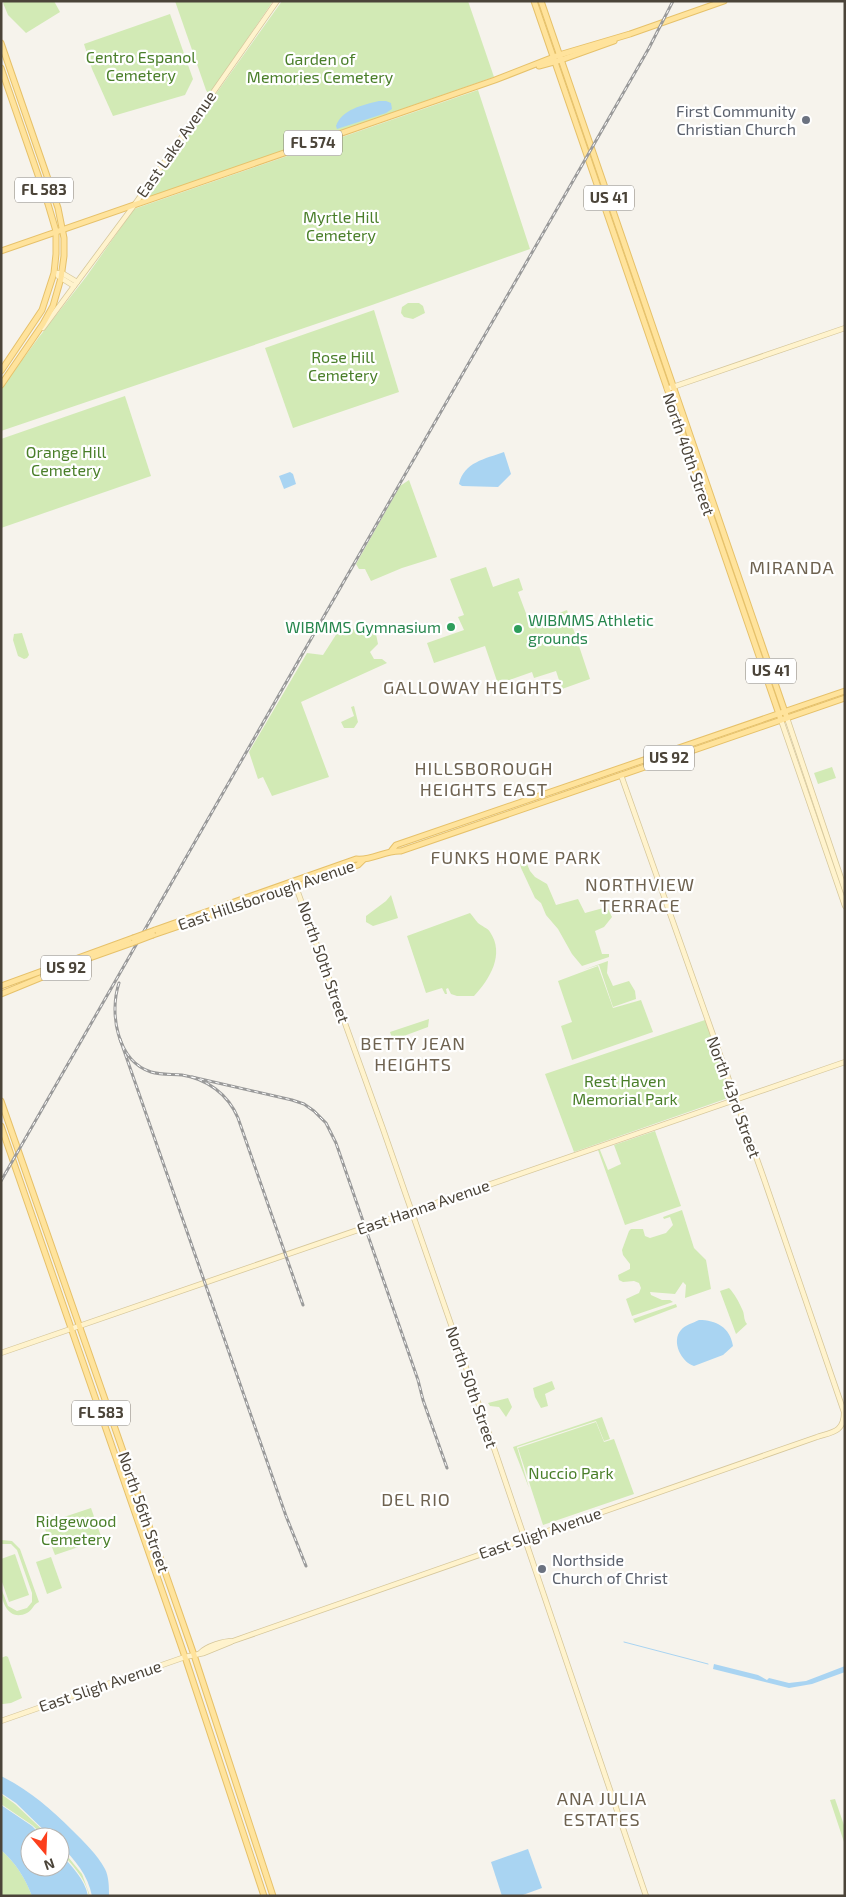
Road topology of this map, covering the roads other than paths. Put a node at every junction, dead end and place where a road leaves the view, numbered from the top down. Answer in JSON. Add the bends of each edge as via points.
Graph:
{"nodes":[{"id":1,"x":277,"y":1,"type":"edge"},
{"id":2,"x":534,"y":1,"type":"edge"},
{"id":3,"x":541,"y":1,"type":"edge"},
{"id":4,"x":724,"y":1,"type":"edge"},
{"id":5,"x":1,"y":43,"type":"edge"},
{"id":6,"x":560,"y":57,"type":"junction"},
{"id":7,"x":554,"y":59,"type":"junction"},
{"id":8,"x":1,"y":68,"type":"edge"},
{"id":9,"x":135,"y":204,"type":"junction"},
{"id":10,"x":62,"y":229,"type":"junction"},
{"id":11,"x":56,"y":231,"type":"junction"},
{"id":12,"x":1,"y":251,"type":"edge"},
{"id":13,"x":54,"y":273,"type":"junction"},
{"id":14,"x":62,"y":275,"type":"junction"},
{"id":15,"x":75,"y":284,"type":"junction"},
{"id":16,"x":845,"y":328,"type":"edge"},
{"id":17,"x":24,"y":353,"type":"junction"},
{"id":18,"x":11,"y":358,"type":"junction"},
{"id":19,"x":1,"y":371,"type":"edge"},
{"id":20,"x":1,"y":380,"type":"edge"},
{"id":21,"x":1,"y":385,"type":"edge"},
{"id":22,"x":674,"y":387,"type":"junction"},
{"id":23,"x":667,"y":389,"type":"junction"},
{"id":24,"x":709,"y":511,"type":"junction"},
{"id":25,"x":712,"y":520,"type":"junction"},
{"id":26,"x":719,"y":521,"type":"junction"},
{"id":27,"x":724,"y":533,"type":"junction"},
{"id":28,"x":845,"y":691,"type":"edge"},
{"id":29,"x":845,"y":698,"type":"edge"},
{"id":30,"x":786,"y":715,"type":"junction"},
{"id":31,"x":780,"y":717,"type":"junction"},
{"id":32,"x":620,"y":772,"type":"junction"},
{"id":33,"x":459,"y":827,"type":"junction"},
{"id":34,"x":392,"y":850,"type":"junction"},
{"id":35,"x":363,"y":860,"type":"junction"},
{"id":36,"x":293,"y":881,"type":"junction"},
{"id":37,"x":297,"y":886,"type":"junction"},
{"id":38,"x":845,"y":890,"type":"edge"},
{"id":39,"x":845,"y":906,"type":"edge"},
{"id":40,"x":154,"y":933,"type":"junction"},
{"id":41,"x":133,"y":940,"type":"junction"},
{"id":42,"x":1,"y":986,"type":"edge"},
{"id":43,"x":1,"y":994,"type":"edge"},
{"id":44,"x":845,"y":1062,"type":"edge"},
{"id":45,"x":735,"y":1099,"type":"junction"},
{"id":46,"x":1,"y":1101,"type":"edge"},
{"id":47,"x":1,"y":1126,"type":"edge"},
{"id":48,"x":410,"y":1212,"type":"junction"},
{"id":49,"x":52,"y":1246,"type":"junction"},
{"id":50,"x":44,"y":1249,"type":"junction"},
{"id":51,"x":80,"y":1326,"type":"junction"},
{"id":52,"x":72,"y":1329,"type":"junction"},
{"id":53,"x":1,"y":1353,"type":"edge"},
{"id":54,"x":101,"y":1388,"type":"junction"},
{"id":55,"x":93,"y":1390,"type":"junction"},
{"id":56,"x":844,"y":1421,"type":"edge"},
{"id":57,"x":524,"y":1539,"type":"junction"},
{"id":58,"x":162,"y":1564,"type":"junction"},
{"id":59,"x":154,"y":1567,"type":"junction"},
{"id":60,"x":197,"y":1654,"type":"junction"},
{"id":61,"x":185,"y":1657,"type":"junction"},
{"id":62,"x":1,"y":1721,"type":"edge"},
{"id":63,"x":264,"y":1896,"type":"edge"},
{"id":64,"x":273,"y":1896,"type":"edge"},
{"id":65,"x":646,"y":1896,"type":"edge"}],
"edges":[{"from":1,"to":9,"type":"street","name":"East Lake Avenue"},
{"from":2,"to":7,"type":"main road","name":"North 40th Street","number":"US 41"},
{"from":3,"to":6,"type":"main road","name":"North 40th Street","number":"US 41"},
{"from":4,"to":6,"type":"main road","number":"FL 574"},
{"from":5,"to":10,"type":"main road","number":"FL 583","via":[[58,208]]},
{"from":6,"to":7,"type":"main road","number":"FL 574"},
{"from":6,"to":22,"type":"main road","name":"North 40th Street","number":"US 41"},
{"from":7,"to":9,"type":"main road","number":"FL 574"},
{"from":7,"to":23,"type":"main road","name":"North 40th Street","number":"US 41"},
{"from":8,"to":11,"type":"main road","number":"FL 583"},
{"from":9,"to":10,"type":"main road","number":"FL 574"},
{"from":9,"to":15,"type":"street","name":"East Lake Avenue"},
{"from":10,"to":11,"type":"main road","number":"FL 574"},
{"from":10,"to":14,"type":"main road","number":"FL 583"},
{"from":11,"to":12,"type":"main road","number":"FL 574"},
{"from":11,"to":13,"type":"main road","number":"FL 583"},
{"from":13,"to":14,"type":"street"},
{"from":13,"to":18,"type":"main road","number":"FL 583","via":[[42,310]]},
{"from":14,"to":15,"type":"street"},
{"from":14,"to":17,"type":"main road","number":"FL 583","via":[[53,306]]},
{"from":15,"to":17,"type":"street","name":"East Lake Avenue"},
{"from":16,"to":22,"type":"street"},
{"from":17,"to":21,"type":"main road","number":"FL 583"},
{"from":18,"to":19,"type":"main road","number":"FL 583"},
{"from":18,"to":20,"type":"main road","via":[[12,365]]},
{"from":22,"to":23,"type":"street"},
{"from":22,"to":26,"type":"main road","name":"North 40th Street","number":"US 41"},
{"from":23,"to":24,"type":"main road","name":"North 40th Street","number":"US 41"},
{"from":24,"to":25,"type":"main road","name":"North 40th Street","number":"US 41"},
{"from":24,"to":26,"type":"main road"},
{"from":25,"to":27,"type":"main road"},
{"from":25,"to":31,"type":"main road","name":"North 40th Street","number":"US 41"},
{"from":26,"to":27,"type":"main road","name":"North 40th Street","number":"US 41"},
{"from":27,"to":30,"type":"main road","name":"North 40th Street","number":"US 41"},
{"from":28,"to":30,"type":"main road","name":"East Hillsborough Avenue","number":"US 41"},
{"from":29,"to":30,"type":"main road","name":"East Hillsborough Avenue","number":"US 41"},
{"from":30,"to":31,"type":"main road","name":"East Hillsborough Avenue","number":"US 41"},
{"from":30,"to":38,"type":"street","name":"North 40th Street"},
{"from":31,"to":32,"type":"main road","name":"East Hillsborough Avenue","number":"US 92"},
{"from":31,"to":32,"type":"main road","name":"East Hillsborough Avenue","number":"US 92","via":[[628,766]]},
{"from":31,"to":39,"type":"street","name":"North 40th Street"},
{"from":32,"to":33,"type":"main road","name":"East Hillsborough Avenue","number":"US 92","via":[[612,778]]},
{"from":32,"to":33,"type":"main road","name":"East Hillsborough Avenue","number":"US 92","via":[[482,816]]},
{"from":32,"to":45,"type":"street","name":"North 43rd Street"},
{"from":33,"to":34,"type":"main road","name":"East Hillsborough Avenue","number":"US 92"},
{"from":33,"to":34,"type":"main road","name":"East Hillsborough Avenue","number":"US 92","via":[[401,851]]},
{"from":34,"to":35,"type":"main road","name":"East Hillsborough Avenue","number":"US 92"},
{"from":35,"to":36,"type":"main road","name":"East Hillsborough Avenue","number":"US 92","via":[[356,859]]},
{"from":35,"to":37,"type":"main road","name":"East Hillsborough Avenue","number":"US 92","via":[[358,865]]},
{"from":36,"to":37,"type":"street","name":"North 50th Street"},
{"from":36,"to":40,"type":"main road","name":"East Hillsborough Avenue","number":"US 92"},
{"from":37,"to":40,"type":"main road","name":"East Hillsborough Avenue","number":"US 92"},
{"from":37,"to":48,"type":"street","name":"North 50th Street"},
{"from":40,"to":41,"type":"main road","name":"East Hillsborough Avenue","number":"US 92","bridge":true},
{"from":41,"to":42,"type":"main road","name":"East Hillsborough Avenue","number":"US 92"},
{"from":41,"to":43,"type":"main road","name":"East Hillsborough Avenue","number":"US 92"},
{"from":44,"to":45,"type":"street","name":"East Hanna Avenue"},
{"from":45,"to":48,"type":"street","name":"East Hanna Avenue"},
{"from":45,"to":56,"type":"street","name":"North 43rd Street","via":[[836,1388]]},
{"from":46,"to":49,"type":"main road","name":"North 56th Street","number":"FL 583"},
{"from":47,"to":50,"type":"main road","name":"North 56th Street","number":"FL 583"},
{"from":48,"to":51,"type":"street","name":"East Hanna Avenue"},
{"from":48,"to":57,"type":"street","name":"North 50th Street"},
{"from":49,"to":50,"type":"main road"},
{"from":49,"to":51,"type":"main road","name":"North 56th Street","number":"FL 583"},
{"from":50,"to":52,"type":"main road","name":"North 56th Street","number":"FL 583"},
{"from":51,"to":52,"type":"street","name":"East Hanna Avenue"},
{"from":51,"to":54,"type":"main road","name":"North 56th Street","number":"FL 583"},
{"from":52,"to":53,"type":"street","name":"East Hanna Avenue"},
{"from":52,"to":55,"type":"main road","name":"North 56th Street","number":"FL 583"},
{"from":54,"to":55,"type":"main road"},
{"from":54,"to":58,"type":"main road","name":"North 56th Street","number":"FL 583"},
{"from":55,"to":59,"type":"main road","name":"North 56th Street","number":"FL 583"},
{"from":56,"to":57,"type":"street","name":"East Sligh Avenue","via":[[836,1430],[817,1438]]},
{"from":57,"to":60,"type":"street","name":"East Sligh Avenue"},
{"from":57,"to":65,"type":"street","name":"North 50th Street"},
{"from":58,"to":59,"type":"main road"},
{"from":58,"to":60,"type":"main road","name":"North 56th Street","number":"FL 583"},
{"from":59,"to":61,"type":"main road","name":"North 56th Street","number":"FL 583"},
{"from":60,"to":61,"type":"street","name":"East Sligh Avenue"},
{"from":60,"to":64,"type":"main road","name":"North 56th Street","number":"FL 583"},
{"from":61,"to":62,"type":"street","name":"East Sligh Avenue"},
{"from":61,"to":63,"type":"main road","name":"North 56th Street","number":"FL 583"}]}
